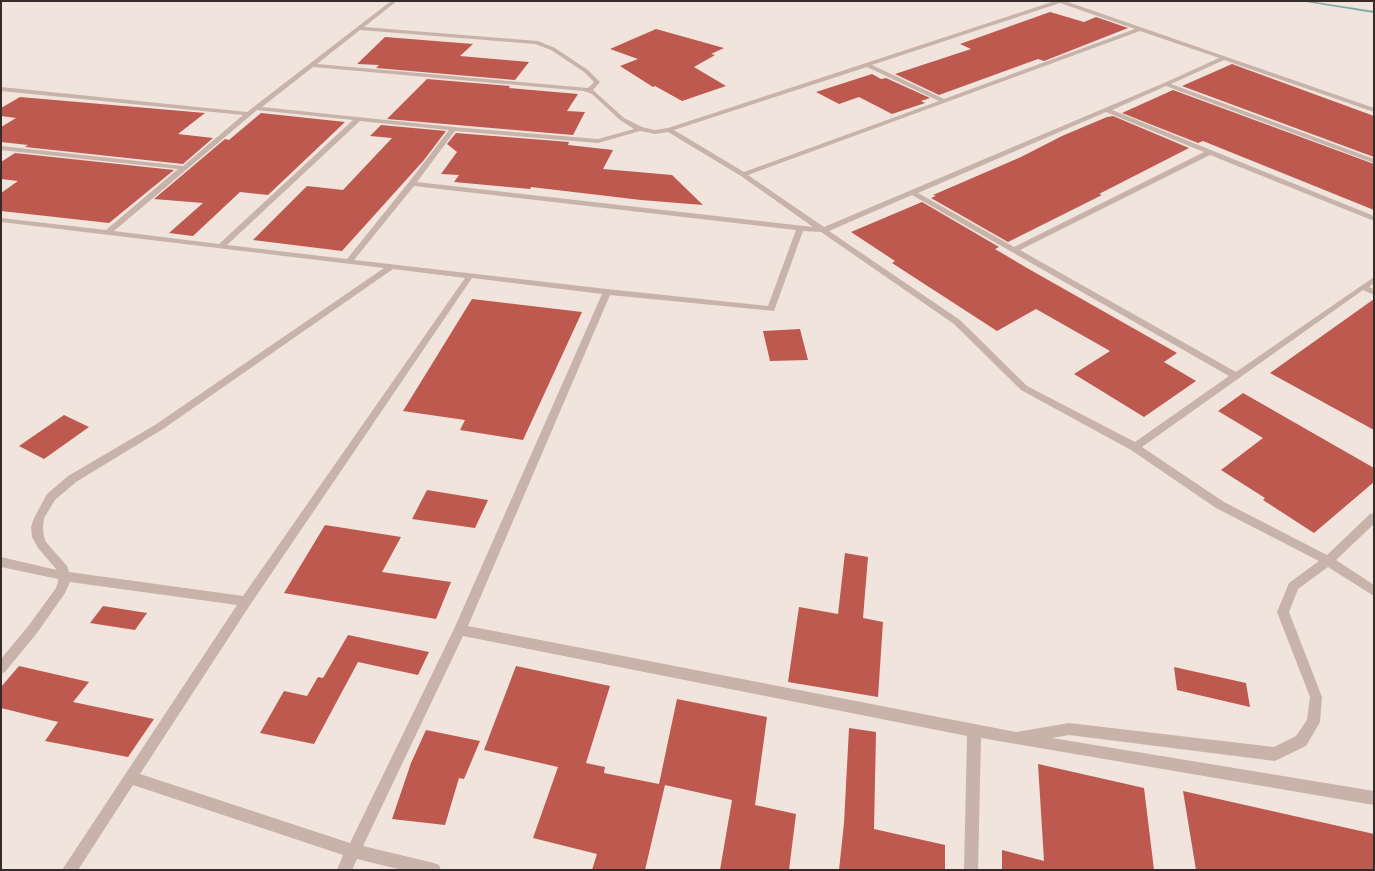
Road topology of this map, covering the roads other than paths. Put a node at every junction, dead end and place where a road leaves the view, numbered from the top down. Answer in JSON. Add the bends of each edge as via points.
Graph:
{"nodes":[{"id":1,"x":394,"y":1,"type":"edge"},
{"id":2,"x":359,"y":28,"type":"junction"},
{"id":3,"x":1139,"y":29,"type":"junction"},
{"id":4,"x":1223,"y":58,"type":"junction"},
{"id":5,"x":312,"y":65,"type":"junction"},
{"id":6,"x":868,"y":65,"type":"junction"},
{"id":7,"x":1166,"y":84,"type":"junction"},
{"id":8,"x":1,"y":89,"type":"edge"},
{"id":9,"x":590,"y":90,"type":"junction"},
{"id":10,"x":944,"y":101,"type":"junction"},
{"id":11,"x":256,"y":108,"type":"junction"},
{"id":12,"x":1107,"y":110,"type":"junction"},
{"id":13,"x":1374,"y":110,"type":"edge"},
{"id":14,"x":249,"y":114,"type":"junction"},
{"id":15,"x":358,"y":119,"type":"junction"},
{"id":16,"x":453,"y":129,"type":"junction"},
{"id":17,"x":640,"y":129,"type":"junction"},
{"id":18,"x":669,"y":130,"type":"junction"},
{"id":19,"x":1,"y":148,"type":"edge"},
{"id":20,"x":1210,"y":152,"type":"junction"},
{"id":21,"x":1374,"y":161,"type":"edge"},
{"id":22,"x":184,"y":168,"type":"junction"},
{"id":23,"x":743,"y":175,"type":"junction"},
{"id":24,"x":412,"y":184,"type":"junction"},
{"id":25,"x":913,"y":193,"type":"junction"},
{"id":26,"x":1374,"y":219,"type":"edge"},
{"id":27,"x":1,"y":220,"type":"edge"},
{"id":28,"x":800,"y":228,"type":"junction"},
{"id":29,"x":825,"y":230,"type":"junction"},
{"id":30,"x":107,"y":233,"type":"junction"},
{"id":31,"x":220,"y":246,"type":"junction"},
{"id":32,"x":1014,"y":250,"type":"junction"},
{"id":33,"x":348,"y":262,"type":"junction"},
{"id":34,"x":391,"y":267,"type":"junction"},
{"id":35,"x":470,"y":276,"type":"junction"},
{"id":36,"x":1374,"y":279,"type":"edge"},
{"id":37,"x":1363,"y":287,"type":"junction"},
{"id":38,"x":607,"y":292,"type":"junction"},
{"id":39,"x":1374,"y":292,"type":"edge"},
{"id":40,"x":1236,"y":376,"type":"junction"},
{"id":41,"x":1134,"y":447,"type":"junction"},
{"id":42,"x":1374,"y":517,"type":"edge"},
{"id":43,"x":1328,"y":561,"type":"junction"},
{"id":44,"x":1,"y":562,"type":"edge"},
{"id":45,"x":64,"y":576,"type":"junction"},
{"id":46,"x":1374,"y":591,"type":"edge"},
{"id":47,"x":246,"y":601,"type":"junction"},
{"id":48,"x":460,"y":630,"type":"junction"},
{"id":49,"x":1,"y":668,"type":"edge"},
{"id":50,"x":974,"y":731,"type":"junction"},
{"id":51,"x":1011,"y":738,"type":"junction"},
{"id":52,"x":130,"y":777,"type":"junction"},
{"id":53,"x":1374,"y":798,"type":"edge"},
{"id":54,"x":353,"y":851,"type":"junction"},
{"id":55,"x":69,"y":870,"type":"edge"},
{"id":56,"x":344,"y":870,"type":"edge"},
{"id":57,"x":434,"y":870,"type":"edge"},
{"id":58,"x":971,"y":870,"type":"edge"}],
"edges":[{"from":1,"to":2,"type":"street"},
{"from":2,"to":5,"type":"street"},
{"from":2,"to":9,"type":"street","via":[[536,42],[553,49],[586,71],[597,82]]},
{"from":3,"to":4,"type":"street"},
{"from":3,"to":6,"type":"street","via":[[1060,1]]},
{"from":3,"to":10,"type":"street"},
{"from":4,"to":7,"type":"street"},
{"from":4,"to":13,"type":"street"},
{"from":5,"to":9,"type":"street","via":[[579,87]]},
{"from":5,"to":11,"type":"street"},
{"from":6,"to":10,"type":"street"},
{"from":6,"to":18,"type":"street"},
{"from":7,"to":12,"type":"street"},
{"from":7,"to":21,"type":"street"},
{"from":8,"to":14,"type":"street"},
{"from":9,"to":17,"type":"street","via":[[622,119]]},
{"from":10,"to":23,"type":"street"},
{"from":11,"to":14,"type":"street"},
{"from":11,"to":15,"type":"street"},
{"from":12,"to":20,"type":"street"},
{"from":12,"to":25,"type":"street"},
{"from":14,"to":22,"type":"street"},
{"from":15,"to":16,"type":"street"},
{"from":15,"to":31,"type":"street"},
{"from":16,"to":17,"type":"street","via":[[598,141]]},
{"from":16,"to":24,"type":"street"},
{"from":17,"to":18,"type":"street","via":[[655,132]]},
{"from":18,"to":23,"type":"street"},
{"from":19,"to":22,"type":"street"},
{"from":20,"to":26,"type":"street"},
{"from":20,"to":32,"type":"street"},
{"from":22,"to":30,"type":"street"},
{"from":23,"to":29,"type":"street"},
{"from":24,"to":28,"type":"street"},
{"from":24,"to":33,"type":"street"},
{"from":25,"to":29,"type":"street"},
{"from":25,"to":32,"type":"street"},
{"from":27,"to":30,"type":"street"},
{"from":28,"to":29,"type":"street"},
{"from":28,"to":38,"type":"street","via":[[771,309]]},
{"from":29,"to":41,"type":"street","via":[[957,322],[1024,388]]},
{"from":30,"to":31,"type":"street"},
{"from":31,"to":33,"type":"street"},
{"from":32,"to":40,"type":"street"},
{"from":33,"to":34,"type":"street"},
{"from":34,"to":35,"type":"street"},
{"from":34,"to":45,"type":"street","via":[[165,423],[61,488],[44,507],[37,527],[42,545],[63,569]]},
{"from":35,"to":38,"type":"street"},
{"from":35,"to":47,"type":"street"},
{"from":36,"to":37,"type":"street"},
{"from":37,"to":39,"type":"street"},
{"from":37,"to":40,"type":"street"},
{"from":38,"to":48,"type":"street"},
{"from":40,"to":41,"type":"street"},
{"from":41,"to":43,"type":"street","via":[[1220,505]]},
{"from":42,"to":43,"type":"street"},
{"from":43,"to":46,"type":"street"},
{"from":43,"to":51,"type":"street","via":[[1293,586],[1283,612],[1316,697],[1313,722],[1301,740],[1275,754],[1069,729]]},
{"from":44,"to":45,"type":"street"},
{"from":45,"to":47,"type":"street"},
{"from":45,"to":49,"type":"street","via":[[58,594]]},
{"from":47,"to":52,"type":"street"},
{"from":48,"to":50,"type":"street"},
{"from":48,"to":54,"type":"street"},
{"from":50,"to":51,"type":"street"},
{"from":50,"to":58,"type":"street"},
{"from":51,"to":53,"type":"street"},
{"from":52,"to":54,"type":"street"},
{"from":52,"to":55,"type":"street"},
{"from":54,"to":56,"type":"street"},
{"from":54,"to":57,"type":"street"}]}
